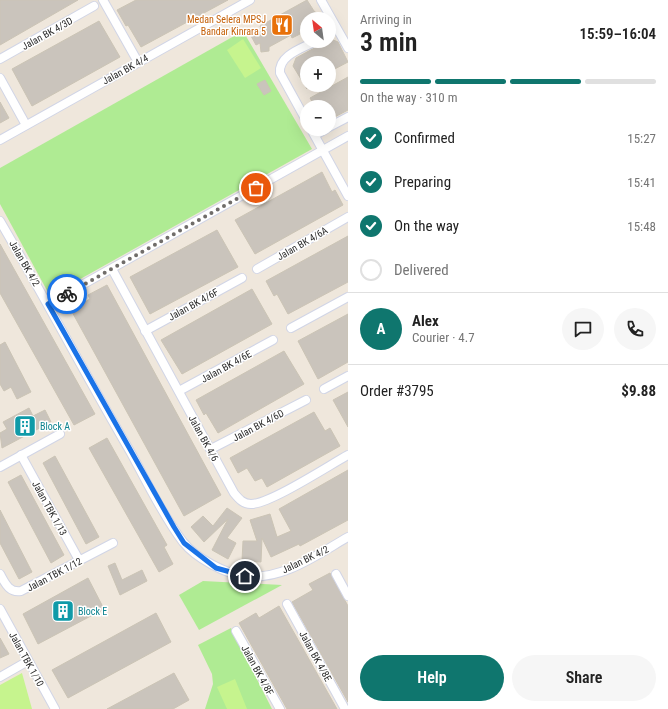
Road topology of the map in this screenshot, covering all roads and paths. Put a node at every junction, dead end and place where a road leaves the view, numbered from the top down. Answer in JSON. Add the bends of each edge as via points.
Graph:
{"nodes":[{"id":1,"x":104,"y":0,"type":"edge"},
{"id":2,"x":321,"y":0,"type":"edge"},
{"id":3,"x":245,"y":1,"type":"edge"},
{"id":4,"x":94,"y":6,"type":"dead end"},
{"id":5,"x":337,"y":29,"type":"joint"},
{"id":6,"x":303,"y":48,"type":"edge"},
{"id":7,"x":348,"y":48,"type":"edge"},
{"id":8,"x":0,"y":59,"type":"edge"},
{"id":9,"x":138,"y":62,"type":"junction"},
{"id":10,"x":0,"y":78,"type":"edge"},
{"id":11,"x":300,"y":109,"type":"edge"},
{"id":12,"x":348,"y":117,"type":"edge"},
{"id":13,"x":336,"y":123,"type":"edge"},
{"id":14,"x":26,"y":125,"type":"junction"},
{"id":15,"x":315,"y":136,"type":"edge"},
{"id":16,"x":348,"y":136,"type":"edge"},
{"id":17,"x":0,"y":140,"type":"edge"},
{"id":18,"x":323,"y":150,"type":"junction"},
{"id":19,"x":348,"y":196,"type":"edge"},
{"id":20,"x":348,"y":217,"type":"edge"},
{"id":21,"x":0,"y":221,"type":"edge"},
{"id":22,"x":112,"y":269,"type":"junction"},
{"id":23,"x":257,"y":269,"type":"dead end"},
{"id":24,"x":242,"y":278,"type":"dead end"},
{"id":25,"x":348,"y":297,"type":"edge"},
{"id":26,"x":48,"y":304,"type":"junction"},
{"id":27,"x":291,"y":328,"type":"dead end"},
{"id":28,"x":145,"y":331,"type":"junction"},
{"id":29,"x":273,"y":340,"type":"dead end"},
{"id":30,"x":348,"y":376,"type":"edge"},
{"id":31,"x":324,"y":389,"type":"dead end"},
{"id":32,"x":179,"y":391,"type":"junction"},
{"id":33,"x":306,"y":400,"type":"dead end"},
{"id":34,"x":60,"y":434,"type":"dead end"},
{"id":35,"x":210,"y":449,"type":"junction"},
{"id":36,"x":21,"y":455,"type":"junction"},
{"id":37,"x":348,"y":455,"type":"edge"},
{"id":38,"x":0,"y":467,"type":"edge"},
{"id":39,"x":348,"y":537,"type":"edge"},
{"id":40,"x":113,"y":543,"type":"dead end"},
{"id":41,"x":79,"y":560,"type":"junction"},
{"id":42,"x":0,"y":574,"type":"edge"},
{"id":43,"x":336,"y":574,"type":"dead end"},
{"id":44,"x":348,"y":596,"type":"edge"},
{"id":45,"x":287,"y":604,"type":"dead end"},
{"id":46,"x":0,"y":609,"type":"edge"},
{"id":47,"x":236,"y":631,"type":"dead end"},
{"id":48,"x":28,"y":661,"type":"junction"},
{"id":49,"x":0,"y":676,"type":"edge"},
{"id":50,"x":55,"y":709,"type":"edge"},
{"id":51,"x":280,"y":709,"type":"edge"},
{"id":52,"x":346,"y":709,"type":"edge"}],
"edges":[{"from":1,"to":9,"type":"street"},
{"from":2,"to":5,"type":"street"},
{"from":3,"to":9,"type":"street","name":"Jalan BK 4/4"},
{"from":4,"to":8,"type":"street","name":"Jalan BK 4/3D"},
{"from":5,"to":7,"type":"street"},
{"from":6,"to":11,"type":"street","via":[[280,64],[280,73]]},
{"from":9,"to":14,"type":"street","name":"Jalan BK 4/4"},
{"from":10,"to":14,"type":"street"},
{"from":12,"to":13,"type":"street"},
{"from":14,"to":17,"type":"street","name":"Jalan BK 4/4"},
{"from":15,"to":18,"type":"street"},
{"from":16,"to":18,"type":"street"},
{"from":18,"to":19,"type":"street"},
{"from":18,"to":22,"type":"street"},
{"from":20,"to":23,"type":"street","name":"Jalan BK 4/6A"},
{"from":21,"to":26,"type":"street","name":"Jalan BK 4/2"},
{"from":22,"to":26,"type":"street"},
{"from":22,"to":28,"type":"street","name":"Jalan BK 4/6"},
{"from":24,"to":28,"type":"street","name":"Jalan BK 4/6F"},
{"from":25,"to":27,"type":"street"},
{"from":26,"to":39,"type":"street","name":"Jalan BK 4/2","via":[[174,527],[184,543],[205,560],[216,568],[245,576],[260,576],[286,570]]},
{"from":28,"to":32,"type":"street","name":"Jalan BK 4/6"},
{"from":29,"to":32,"type":"street","name":"Jalan BK 4/6E"},
{"from":30,"to":31,"type":"street"},
{"from":32,"to":35,"type":"street","name":"Jalan BK 4/6"},
{"from":33,"to":35,"type":"street","name":"Jalan BK 4/6D"},
{"from":34,"to":36,"type":"street"},
{"from":35,"to":37,"type":"street","name":"Jalan BK 4/6","via":[[234,493],[241,502],[250,504],[269,499]]},
{"from":36,"to":38,"type":"street"},
{"from":36,"to":41,"type":"street","name":"Jalan TBK 1/13"},
{"from":40,"to":41,"type":"street","name":"Jalan TBK 1/12"},
{"from":41,"to":42,"type":"street","name":"Jalan TBK 1/12","via":[[22,591],[8,588]]},
{"from":43,"to":44,"type":"street"},
{"from":45,"to":52,"type":"street","name":"Jalan BK 4/8E"},
{"from":46,"to":48,"type":"street","name":"Jalan TBK 1/10"},
{"from":47,"to":51,"type":"street","name":"Jalan BK 4/8F"},
{"from":48,"to":49,"type":"street"},
{"from":48,"to":50,"type":"street","name":"Jalan TBK 1/10"}]}
